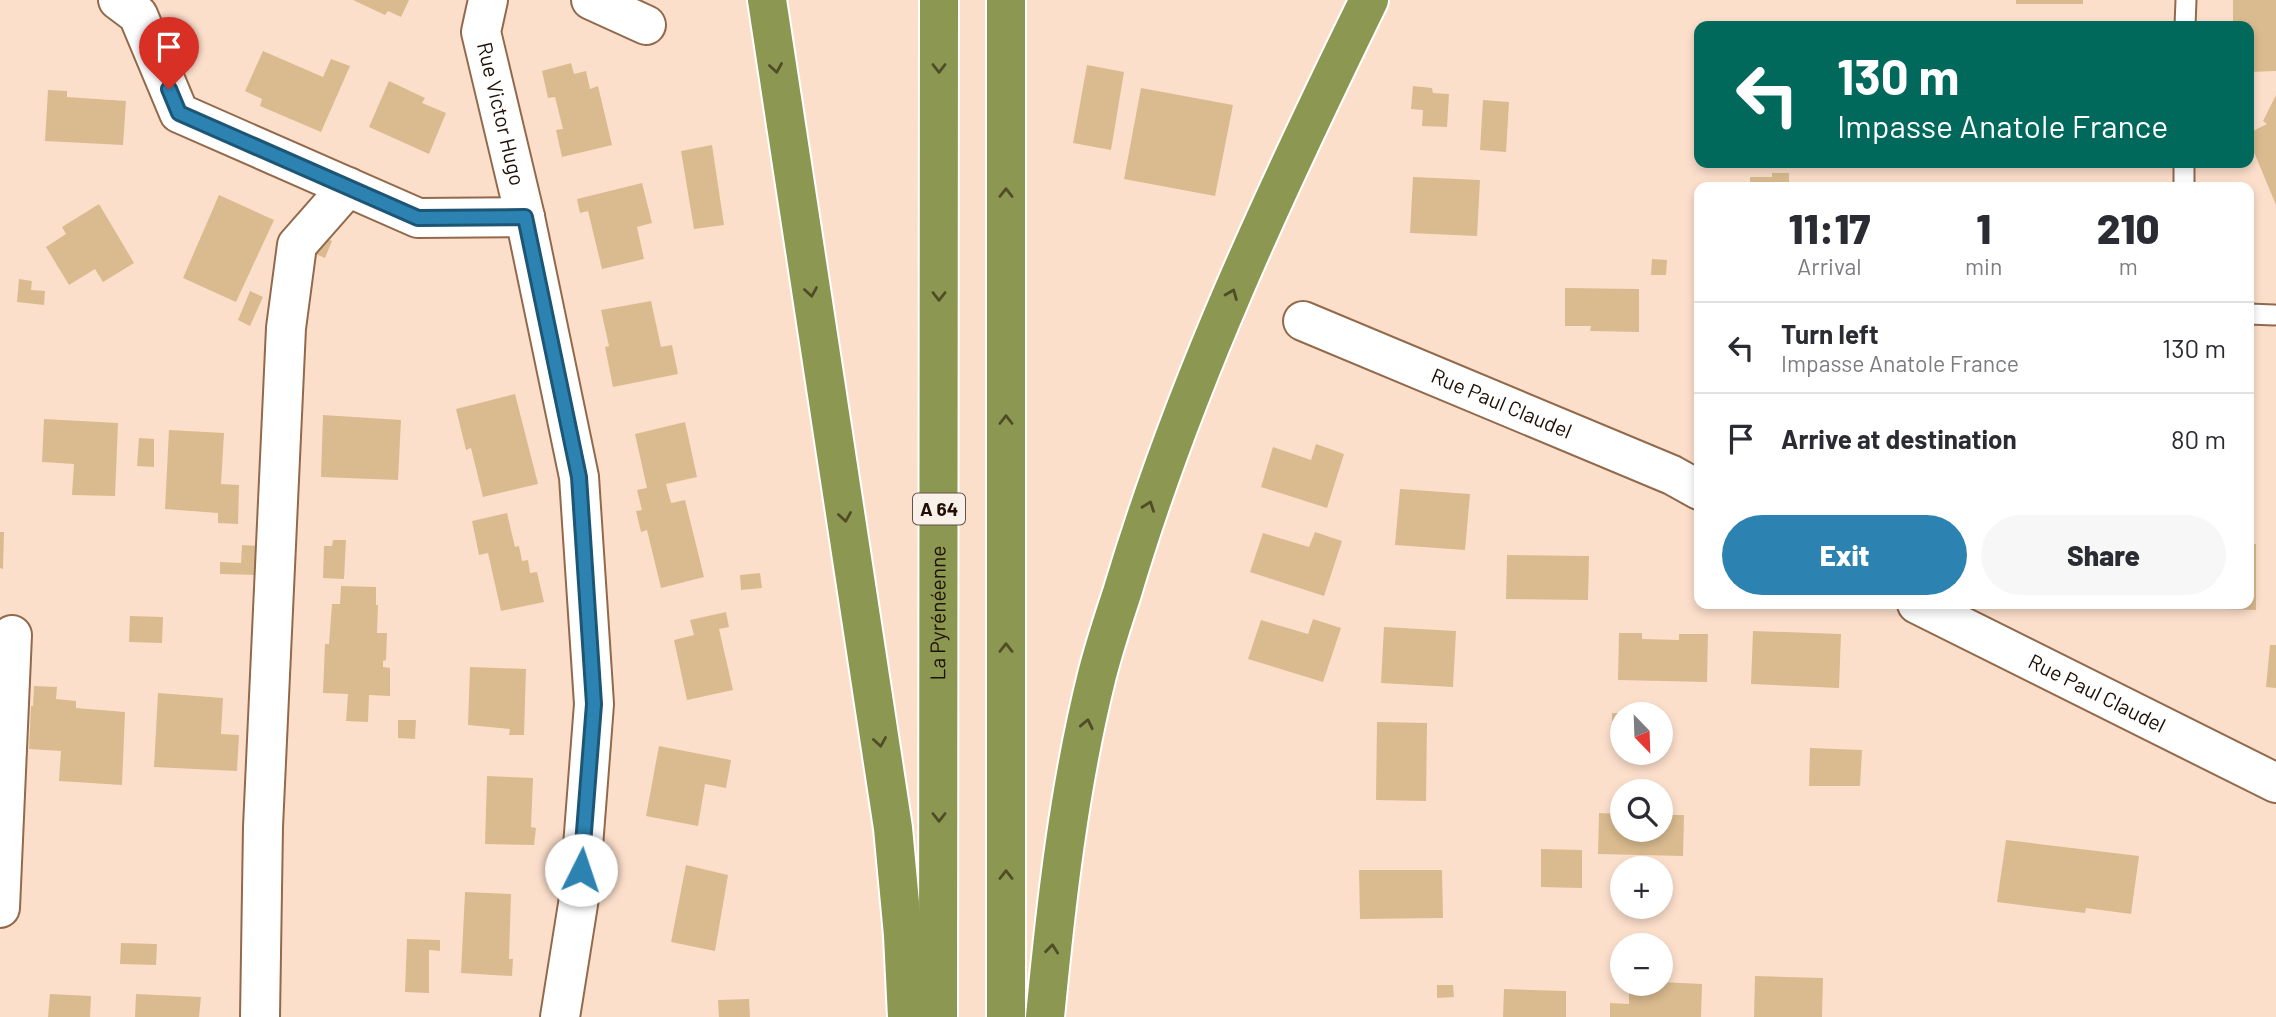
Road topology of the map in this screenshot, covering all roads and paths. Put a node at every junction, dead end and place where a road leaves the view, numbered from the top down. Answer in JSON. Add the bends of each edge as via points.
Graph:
{"nodes":[{"id":1,"x":118,"y":0,"type":"edge"},
{"id":2,"x":488,"y":0,"type":"edge"},
{"id":3,"x":592,"y":0,"type":"edge"},
{"id":4,"x":767,"y":0,"type":"edge"},
{"id":5,"x":939,"y":0,"type":"edge"},
{"id":6,"x":1006,"y":0,"type":"edge"},
{"id":7,"x":1369,"y":0,"type":"edge"},
{"id":8,"x":2186,"y":0,"type":"edge"},
{"id":9,"x":2185,"y":21,"type":"edge"},
{"id":10,"x":646,"y":25,"type":"dead end"},
{"id":11,"x":348,"y":187,"type":"junction"},
{"id":12,"x":525,"y":217,"type":"junction"},
{"id":13,"x":2254,"y":314,"type":"edge"},
{"id":14,"x":2274,"y":314,"type":"dead end"},
{"id":15,"x":1303,"y":321,"type":"dead end"},
{"id":16,"x":1694,"y":487,"type":"edge"},
{"id":17,"x":1927,"y":609,"type":"edge"},
{"id":18,"x":12,"y":635,"type":"dead end"},
{"id":19,"x":2276,"y":783,"type":"edge"},
{"id":20,"x":0,"y":908,"type":"edge"},
{"id":21,"x":260,"y":1017,"type":"edge"},
{"id":22,"x":560,"y":1017,"type":"edge"},
{"id":23,"x":907,"y":1017,"type":"edge"},
{"id":24,"x":938,"y":1017,"type":"edge"},
{"id":25,"x":1006,"y":1017,"type":"edge"},
{"id":26,"x":1045,"y":1017,"type":"edge"}],
"edges":[{"from":1,"to":11,"type":"street","via":[[138,15],[179,113]]},
{"from":2,"to":12,"type":"street","name":"Rue Victor Hugo","via":[[481,32]]},
{"from":3,"to":10,"type":"street"},
{"from":4,"to":23,"type":"highway","one_way":true,"via":[[893,828]]},
{"from":5,"to":24,"type":"highway","name":"La Pyrénéenne","number":"A 64","one_way":true},
{"from":25,"to":6,"type":"highway","one_way":true},
{"from":26,"to":7,"type":"highway","one_way":true,"via":[[1072,799],[1097,675],[1141,527],[1236,283]]},
{"from":8,"to":9,"type":"lane"},
{"from":11,"to":12,"type":"street","via":[[418,218]]},
{"from":11,"to":21,"type":"street","via":[[297,245],[286,328],[263,827]]},
{"from":12,"to":22,"type":"street","name":"Rue Victor Hugo","via":[[579,477],[594,704],[579,898]]},
{"from":13,"to":14,"type":"lane"},
{"from":15,"to":16,"type":"street","name":"Rue Paul Claudel"},
{"from":17,"to":19,"type":"street","name":"Rue Paul Claudel"},
{"from":18,"to":20,"type":"street"}]}
